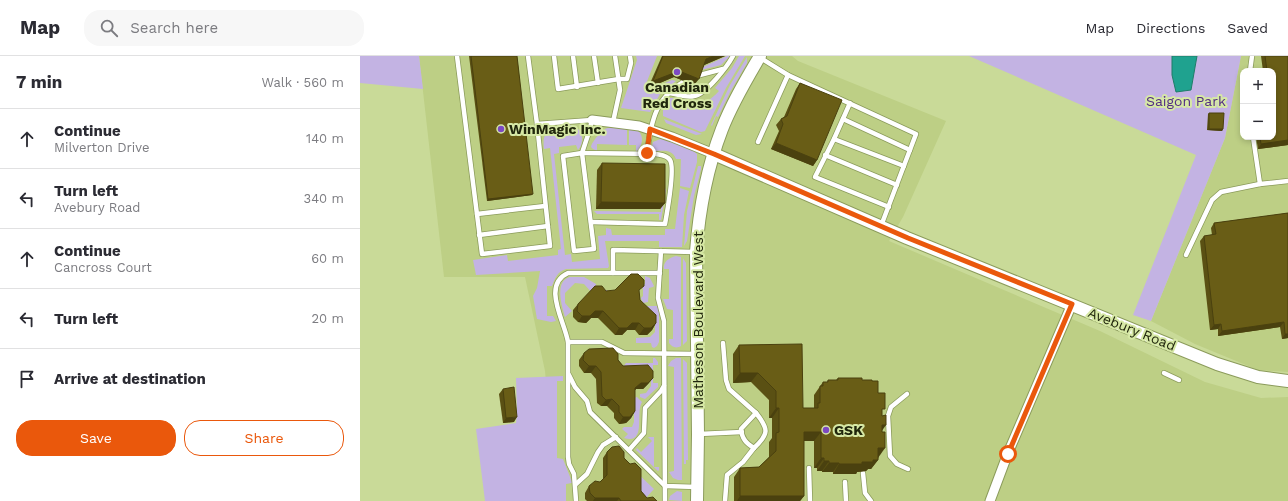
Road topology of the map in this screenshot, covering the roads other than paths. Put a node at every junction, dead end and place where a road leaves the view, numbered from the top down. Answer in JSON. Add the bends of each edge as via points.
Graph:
{"nodes":[{"id":1,"x":456,"y":56,"type":"edge"},
{"id":2,"x":528,"y":56,"type":"edge"},
{"id":3,"x":554,"y":56,"type":"edge"},
{"id":4,"x":573,"y":56,"type":"edge"},
{"id":5,"x":594,"y":56,"type":"edge"},
{"id":6,"x":615,"y":56,"type":"edge"},
{"id":7,"x":630,"y":56,"type":"edge"},
{"id":8,"x":733,"y":56,"type":"edge"},
{"id":9,"x":759,"y":56,"type":"edge"},
{"id":10,"x":1252,"y":56,"type":"edge"},
{"id":11,"x":1250,"y":68,"type":"edge"},
{"id":12,"x":723,"y":69,"type":"junction"},
{"id":13,"x":788,"y":75,"type":"junction"},
{"id":14,"x":619,"y":79,"type":"junction"},
{"id":15,"x":598,"y":83,"type":"junction"},
{"id":16,"x":577,"y":87,"type":"junction"},
{"id":17,"x":669,"y":92,"type":"junction"},
{"id":18,"x":850,"y":103,"type":"junction"},
{"id":19,"x":843,"y":119,"type":"junction"},
{"id":20,"x":592,"y":120,"type":"junction"},
{"id":21,"x":613,"y":122,"type":"junction"},
{"id":22,"x":537,"y":124,"type":"junction"},
{"id":23,"x":650,"y":129,"type":"junction"},
{"id":24,"x":834,"y":138,"type":"junction"},
{"id":25,"x":1253,"y":140,"type":"edge"},
{"id":26,"x":758,"y":142,"type":"dead end"},
{"id":27,"x":910,"y":150,"type":"junction"},
{"id":28,"x":582,"y":153,"type":"junction"},
{"id":29,"x":647,"y":153,"type":"junction"},
{"id":30,"x":714,"y":154,"type":"junction"},
{"id":31,"x":825,"y":155,"type":"junction"},
{"id":32,"x":904,"y":166,"type":"junction"},
{"id":33,"x":1288,"y":181,"type":"edge"},
{"id":34,"x":1260,"y":184,"type":"junction"},
{"id":35,"x":897,"y":185,"type":"junction"},
{"id":36,"x":545,"y":206,"type":"junction"},
{"id":37,"x":888,"y":207,"type":"junction"},
{"id":38,"x":477,"y":214,"type":"junction"},
{"id":39,"x":591,"y":222,"type":"junction"},
{"id":40,"x":548,"y":226,"type":"junction"},
{"id":41,"x":881,"y":226,"type":"junction"},
{"id":42,"x":479,"y":235,"type":"junction"},
{"id":43,"x":661,"y":251,"type":"junction"},
{"id":44,"x":696,"y":252,"type":"junction"},
{"id":45,"x":1186,"y":255,"type":"dead end"},
{"id":46,"x":613,"y":273,"type":"junction"},
{"id":47,"x":660,"y":273,"type":"junction"},
{"id":48,"x":1072,"y":304,"type":"junction"},
{"id":49,"x":568,"y":342,"type":"junction"},
{"id":50,"x":723,"y":343,"type":"dead end"},
{"id":51,"x":664,"y":354,"type":"junction"},
{"id":52,"x":697,"y":354,"type":"junction"},
{"id":53,"x":568,"y":373,"type":"junction"},
{"id":54,"x":1164,"y":373,"type":"dead end"},
{"id":55,"x":1179,"y":380,"type":"dead end"},
{"id":56,"x":1288,"y":381,"type":"edge"},
{"id":57,"x":664,"y":385,"type":"junction"},
{"id":58,"x":907,"y":394,"type":"dead end"},
{"id":59,"x":756,"y":413,"type":"junction"},
{"id":60,"x":742,"y":432,"type":"junction"},
{"id":61,"x":698,"y":434,"type":"junction"},
{"id":62,"x":616,"y":437,"type":"junction"},
{"id":63,"x":754,"y":448,"type":"junction"},
{"id":64,"x":629,"y":450,"type":"junction"},
{"id":65,"x":809,"y":468,"type":"dead end"},
{"id":66,"x":908,"y":469,"type":"dead end"},
{"id":67,"x":864,"y":473,"type":"edge"},
{"id":68,"x":845,"y":482,"type":"dead end"},
{"id":69,"x":576,"y":484,"type":"junction"},
{"id":70,"x":665,"y":486,"type":"junction"},
{"id":71,"x":697,"y":487,"type":"junction"},
{"id":72,"x":576,"y":501,"type":"edge"},
{"id":73,"x":665,"y":501,"type":"edge"},
{"id":74,"x":697,"y":501,"type":"edge"},
{"id":75,"x":725,"y":501,"type":"edge"},
{"id":76,"x":810,"y":501,"type":"edge"},
{"id":77,"x":846,"y":501,"type":"edge"},
{"id":78,"x":871,"y":501,"type":"edge"},
{"id":79,"x":990,"y":501,"type":"edge"}],
"edges":[{"from":1,"to":38,"type":"lane"},
{"from":2,"to":22,"type":"lane"},
{"from":3,"to":16,"type":"lane","via":[[558,89]]},
{"from":4,"to":16,"type":"lane"},
{"from":5,"to":15,"type":"lane"},
{"from":6,"to":14,"type":"lane"},
{"from":7,"to":14,"type":"lane","via":[[627,80]]},
{"from":8,"to":12,"type":"lane"},
{"from":9,"to":13,"type":"lane"},
{"from":9,"to":30,"type":"street","name":"Matheson Boulevard West","via":[[731,108]]},
{"from":10,"to":11,"type":"lane"},
{"from":12,"to":17,"type":"lane","via":[[687,80]]},
{"from":12,"to":17,"type":"lane","via":[[704,91],[696,96],[689,97]]},
{"from":13,"to":18,"type":"lane"},
{"from":13,"to":26,"type":"lane"},
{"from":14,"to":15,"type":"lane"},
{"from":14,"to":21,"type":"lane","via":[[620,90]]},
{"from":15,"to":16,"type":"lane"},
{"from":17,"to":23,"type":"lane","via":[[656,110]]},
{"from":18,"to":19,"type":"lane"},
{"from":18,"to":27,"type":"lane","via":[[916,134]]},
{"from":19,"to":24,"type":"lane"},
{"from":19,"to":27,"type":"lane"},
{"from":20,"to":21,"type":"street"},
{"from":20,"to":22,"type":"lane"},
{"from":20,"to":28,"type":"lane"},
{"from":21,"to":23,"type":"street"},
{"from":22,"to":36,"type":"lane"},
{"from":23,"to":29,"type":"lane"},
{"from":23,"to":30,"type":"street"},
{"from":24,"to":31,"type":"lane"},
{"from":24,"to":32,"type":"lane"},
{"from":25,"to":34,"type":"lane"},
{"from":27,"to":32,"type":"lane"},
{"from":28,"to":29,"type":"lane"},
{"from":28,"to":39,"type":"lane"},
{"from":28,"to":39,"type":"lane","via":[[563,156],[574,251],[594,249]]},
{"from":29,"to":39,"type":"lane","via":[[665,156],[672,166],[665,224]]},
{"from":30,"to":41,"type":"street","name":"Avebury Road"},
{"from":30,"to":44,"type":"street","name":"Matheson Boulevard West","via":[[703,200]]},
{"from":31,"to":35,"type":"lane"},
{"from":31,"to":37,"type":"lane","via":[[815,177]]},
{"from":32,"to":35,"type":"lane"},
{"from":33,"to":34,"type":"lane"},
{"from":34,"to":45,"type":"lane","via":[[1221,192],[1212,200]]},
{"from":35,"to":37,"type":"lane"},
{"from":36,"to":38,"type":"lane"},
{"from":36,"to":40,"type":"lane"},
{"from":37,"to":41,"type":"lane"},
{"from":38,"to":42,"type":"lane"},
{"from":40,"to":42,"type":"lane"},
{"from":40,"to":42,"type":"lane","via":[[550,246],[482,254]]},
{"from":41,"to":48,"type":"street","name":"Avebury Road"},
{"from":43,"to":44,"type":"lane"},
{"from":43,"to":46,"type":"lane","via":[[613,250]]},
{"from":43,"to":47,"type":"lane"},
{"from":44,"to":52,"type":"street","name":"Matheson Boulevard West"},
{"from":46,"to":47,"type":"lane"},
{"from":46,"to":49,"type":"lane","via":[[568,273],[559,278],[556,304]]},
{"from":47,"to":51,"type":"lane","via":[[658,298],[664,321]]},
{"from":48,"to":56,"type":"street","name":"Avebury Road","via":[[1235,371]]},
{"from":48,"to":79,"type":"street"},
{"from":49,"to":51,"type":"lane","via":[[602,342],[624,353]]},
{"from":49,"to":53,"type":"lane"},
{"from":50,"to":59,"type":"lane","via":[[729,389]]},
{"from":51,"to":52,"type":"lane"},
{"from":51,"to":57,"type":"lane"},
{"from":52,"to":61,"type":"street","name":"Matheson Boulevard West"},
{"from":53,"to":62,"type":"lane","via":[[575,387],[587,401],[590,412]]},
{"from":53,"to":69,"type":"lane","via":[[568,457]]},
{"from":54,"to":55,"type":"lane"},
{"from":57,"to":64,"type":"lane","via":[[645,408],[644,434]]},
{"from":57,"to":70,"type":"lane"},
{"from":58,"to":66,"type":"lane","via":[[891,407],[888,416],[890,456],[897,464]]},
{"from":59,"to":60,"type":"lane"},
{"from":59,"to":63,"type":"lane","via":[[766,432],[763,440]]},
{"from":60,"to":61,"type":"lane"},
{"from":60,"to":63,"type":"lane","via":[[746,443]]},
{"from":61,"to":71,"type":"street","name":"Matheson Boulevard West"},
{"from":62,"to":64,"type":"lane"},
{"from":62,"to":69,"type":"lane","via":[[603,445],[587,474]]},
{"from":63,"to":75,"type":"lane","via":[[743,462],[727,475]]},
{"from":64,"to":70,"type":"lane"},
{"from":65,"to":76,"type":"lane"},
{"from":67,"to":78,"type":"lane","via":[[865,493]]},
{"from":68,"to":77,"type":"lane"},
{"from":69,"to":72,"type":"lane"},
{"from":70,"to":71,"type":"lane"},
{"from":70,"to":73,"type":"lane"},
{"from":71,"to":74,"type":"street","name":"Matheson Boulevard West"}]}
